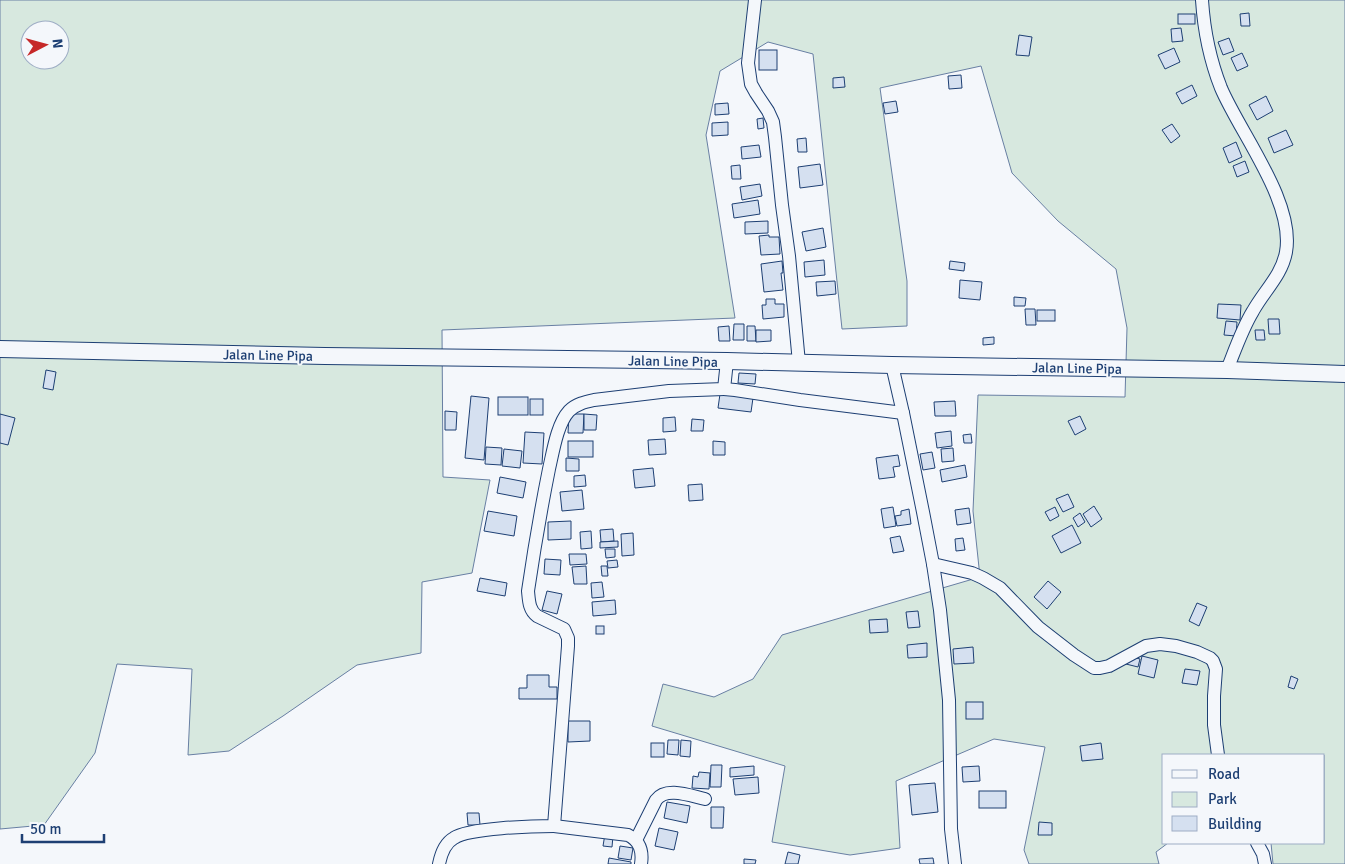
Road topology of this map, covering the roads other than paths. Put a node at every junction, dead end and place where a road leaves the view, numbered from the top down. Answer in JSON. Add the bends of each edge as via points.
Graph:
{"nodes":[{"id":1,"x":755,"y":0,"type":"edge"},
{"id":2,"x":1202,"y":0,"type":"edge"},
{"id":3,"x":0,"y":350,"type":"edge"},
{"id":4,"x":727,"y":361,"type":"junction"},
{"id":5,"x":799,"y":363,"type":"junction"},
{"id":6,"x":892,"y":366,"type":"junction"},
{"id":7,"x":1227,"y":370,"type":"junction"},
{"id":8,"x":1345,"y":374,"type":"edge"},
{"id":9,"x":724,"y":389,"type":"junction"},
{"id":10,"x":903,"y":412,"type":"junction"},
{"id":11,"x":933,"y":564,"type":"junction"},
{"id":12,"x":1218,"y":754,"type":"edge"},
{"id":13,"x":706,"y":798,"type":"dead end"},
{"id":14,"x":554,"y":826,"type":"junction"},
{"id":15,"x":636,"y":840,"type":"junction"},
{"id":16,"x":1258,"y":844,"type":"edge"},
{"id":17,"x":440,"y":864,"type":"edge"},
{"id":18,"x":641,"y":864,"type":"edge"},
{"id":19,"x":955,"y":864,"type":"edge"},
{"id":20,"x":1265,"y":864,"type":"edge"}],
"edges":[{"from":1,"to":5,"type":"street","via":[[748,73],[774,129]]},
{"from":2,"to":7,"type":"street","via":[[1213,68],[1266,172],[1285,222],[1287,238],[1283,264],[1252,312]]},
{"from":3,"to":4,"type":"main road","name":"Jalan Line Pipa"},
{"from":4,"to":5,"type":"main road","name":"Jalan Line Pipa"},
{"from":4,"to":9,"type":"street"},
{"from":5,"to":6,"type":"main road","name":"Jalan Line Pipa"},
{"from":6,"to":7,"type":"main road","name":"Jalan Line Pipa"},
{"from":6,"to":10,"type":"street"},
{"from":7,"to":8,"type":"main road","name":"Jalan Line Pipa"},
{"from":9,"to":10,"type":"street"},
{"from":9,"to":14,"type":"street","via":[[642,394],[584,403],[568,411],[560,429],[545,490],[528,591],[533,613],[564,629],[568,638]]},
{"from":10,"to":11,"type":"street"},
{"from":11,"to":12,"type":"street","via":[[972,574],[1000,588],[1038,627],[1094,668],[1109,666],[1146,646],[1160,644],[1210,658],[1216,669],[1214,725]]},
{"from":11,"to":19,"type":"street","via":[[947,674],[951,829]]},
{"from":13,"to":15,"type":"street","via":[[671,792],[660,795]]},
{"from":14,"to":15,"type":"street","via":[[619,833]]},
{"from":14,"to":17,"type":"street","via":[[461,834],[445,846]]},
{"from":15,"to":18,"type":"street","via":[[642,853]]},
{"from":16,"to":20,"type":"street"}]}
